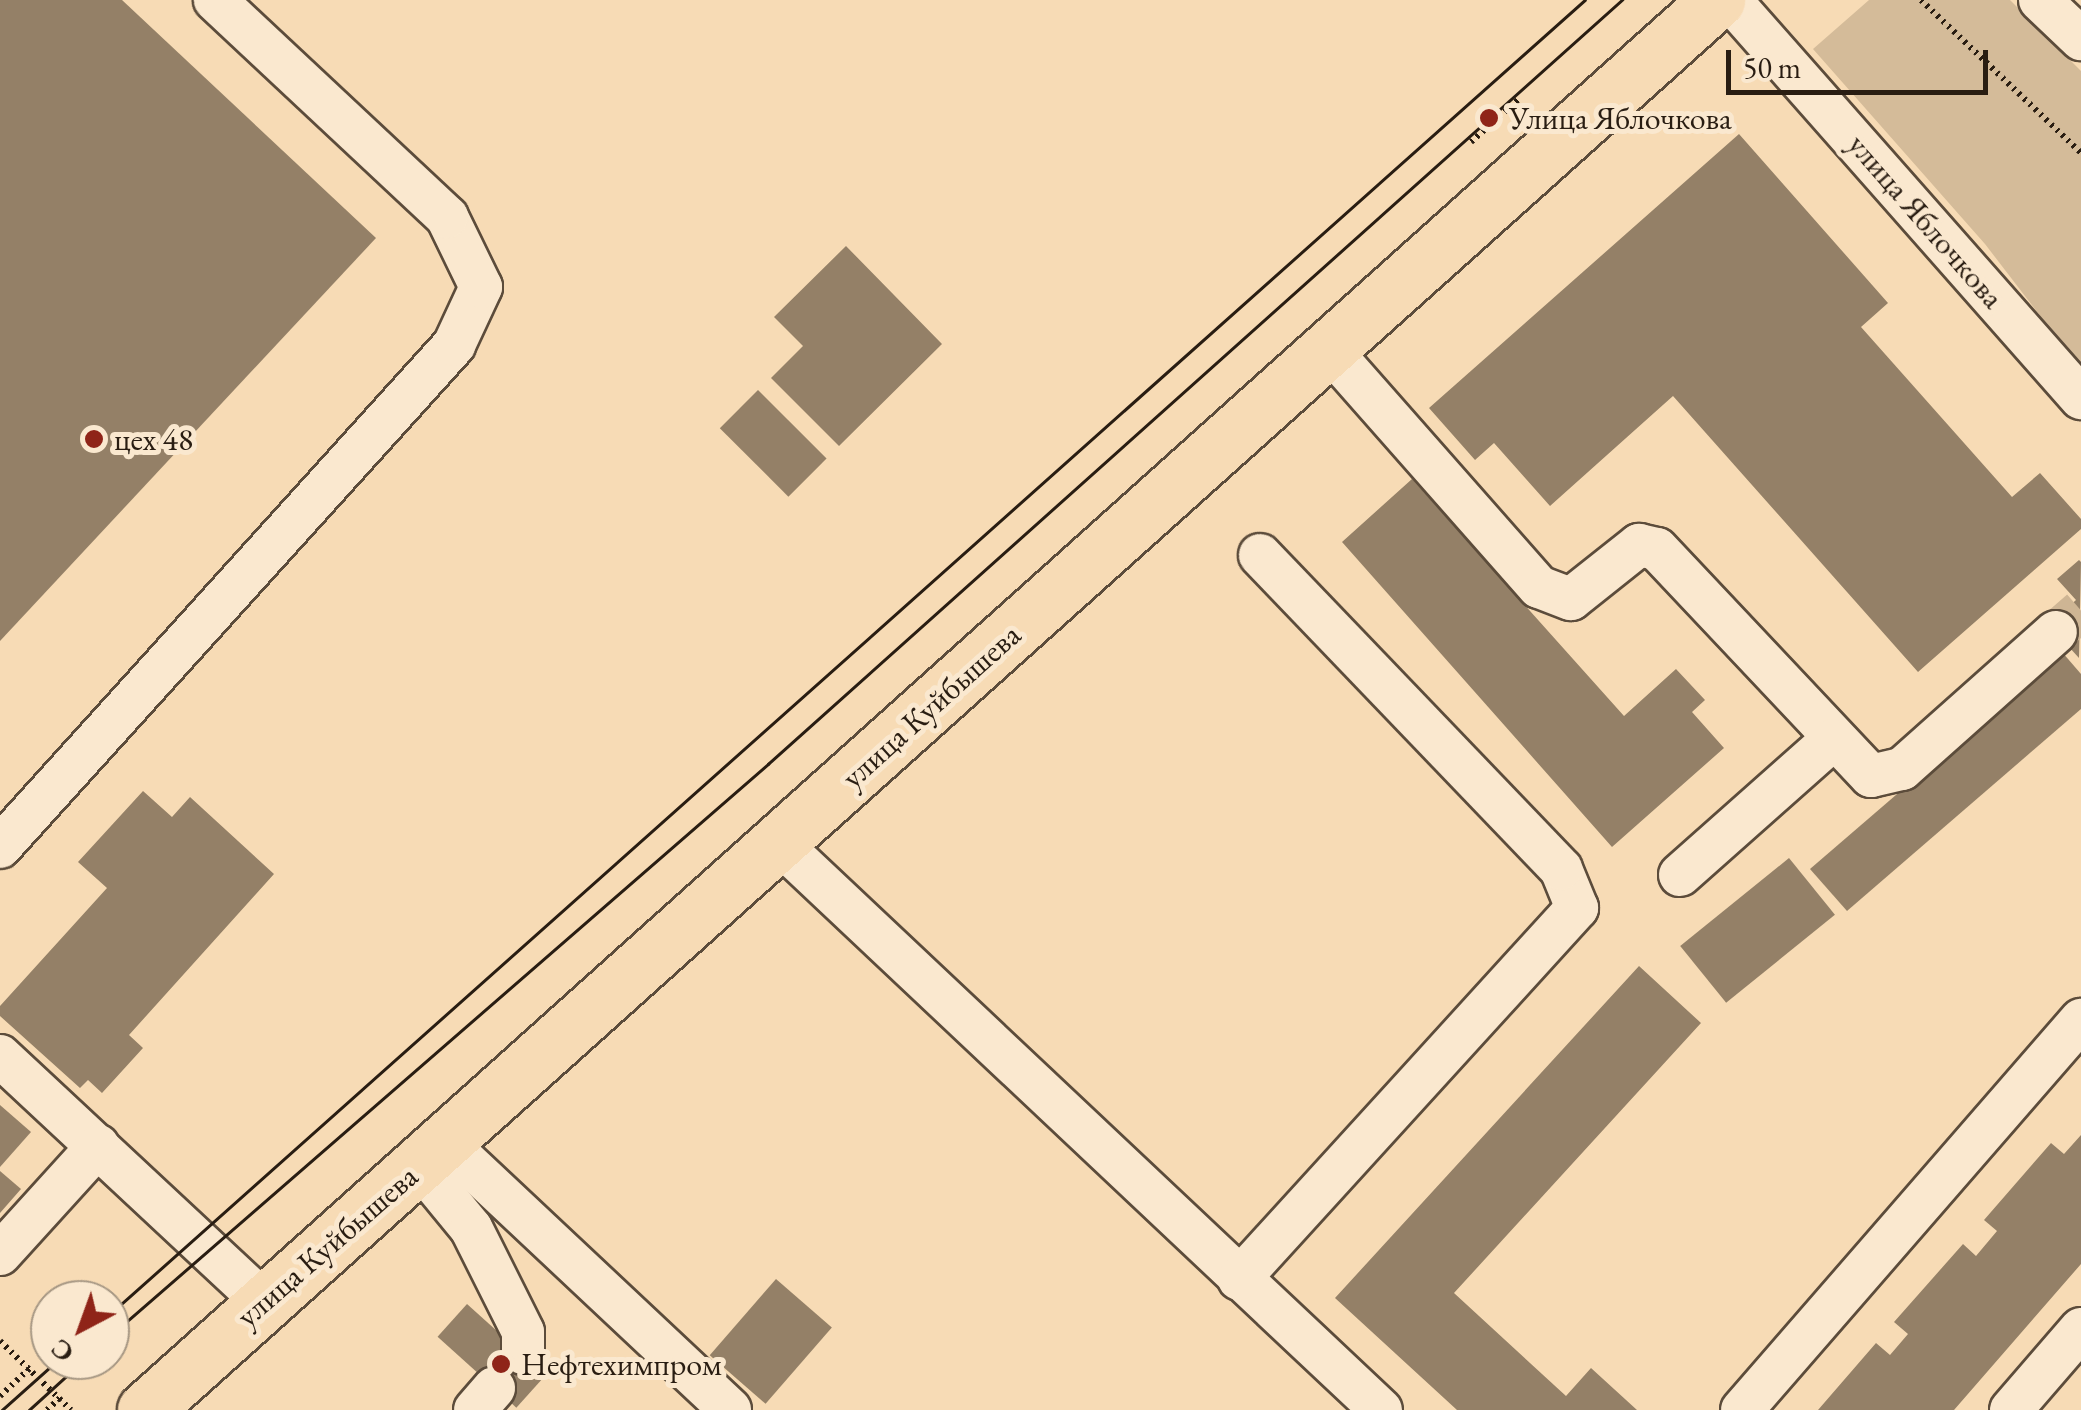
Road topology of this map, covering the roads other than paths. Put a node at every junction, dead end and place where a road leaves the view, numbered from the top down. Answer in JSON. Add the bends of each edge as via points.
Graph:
{"nodes":[{"id":1,"x":215,"y":0,"type":"edge"},
{"id":2,"x":1716,"y":0,"type":"edge"},
{"id":3,"x":1730,"y":0,"type":"edge"},
{"id":4,"x":2040,"y":0,"type":"edge"},
{"id":5,"x":2081,"y":39,"type":"edge"},
{"id":6,"x":1329,"y":349,"type":"junction"},
{"id":7,"x":2081,"y":398,"type":"edge"},
{"id":8,"x":1260,"y":555,"type":"dead end"},
{"id":9,"x":2056,"y":632,"type":"tunnel mouth"},
{"id":10,"x":1832,"y":740,"type":"junction"},
{"id":11,"x":778,"y":843,"type":"junction"},
{"id":12,"x":0,"y":847,"type":"edge"},
{"id":13,"x":1680,"y":875,"type":"dead end"},
{"id":14,"x":2081,"y":1020,"type":"edge"},
{"id":15,"x":0,"y":1056,"type":"edge"},
{"id":16,"x":98,"y":1146,"type":"junction"},
{"id":17,"x":432,"y":1154,"type":"junction"},
{"id":18,"x":0,"y":1254,"type":"edge"},
{"id":19,"x":1238,"y":1279,"type":"junction"},
{"id":20,"x":263,"y":1301,"type":"junction"},
{"id":21,"x":2081,"y":1329,"type":"edge"},
{"id":22,"x":524,"y":1353,"type":"dead end"},
{"id":23,"x":148,"y":1409,"type":"edge"},
{"id":24,"x":730,"y":1410,"type":"edge"},
{"id":25,"x":1381,"y":1410,"type":"edge"},
{"id":26,"x":1742,"y":1410,"type":"edge"},
{"id":27,"x":2010,"y":1410,"type":"edge"}],
"edges":[{"from":1,"to":12,"type":"street","via":[[447,217],[481,287],[454,344]]},
{"from":2,"to":6,"type":"main road","name":"улица Куйбышева"},
{"from":3,"to":7,"type":"street","name":"улица Яблочкова"},
{"from":4,"to":5,"type":"street"},
{"from":6,"to":10,"type":"street","via":[[1539,586],[1571,599],[1626,553],[1657,548]]},
{"from":6,"to":11,"type":"main road","name":"улица Куйбышева"},
{"from":8,"to":19,"type":"street","via":[[1561,869],[1577,908]]},
{"from":9,"to":10,"type":"street","via":[[1888,777],[1872,776]]},
{"from":10,"to":13,"type":"street"},
{"from":11,"to":17,"type":"main road","name":"улица Куйбышева"},
{"from":11,"to":19,"type":"street"},
{"from":14,"to":26,"type":"street"},
{"from":15,"to":16,"type":"street"},
{"from":16,"to":18,"type":"street"},
{"from":16,"to":20,"type":"street"},
{"from":17,"to":20,"type":"main road","name":"улица Куйбышева"},
{"from":17,"to":22,"type":"street","via":[[523,1332]]},
{"from":17,"to":24,"type":"street"},
{"from":19,"to":25,"type":"street"},
{"from":20,"to":23,"type":"main road","name":"улица Куйбышева"},
{"from":21,"to":27,"type":"street"}]}
